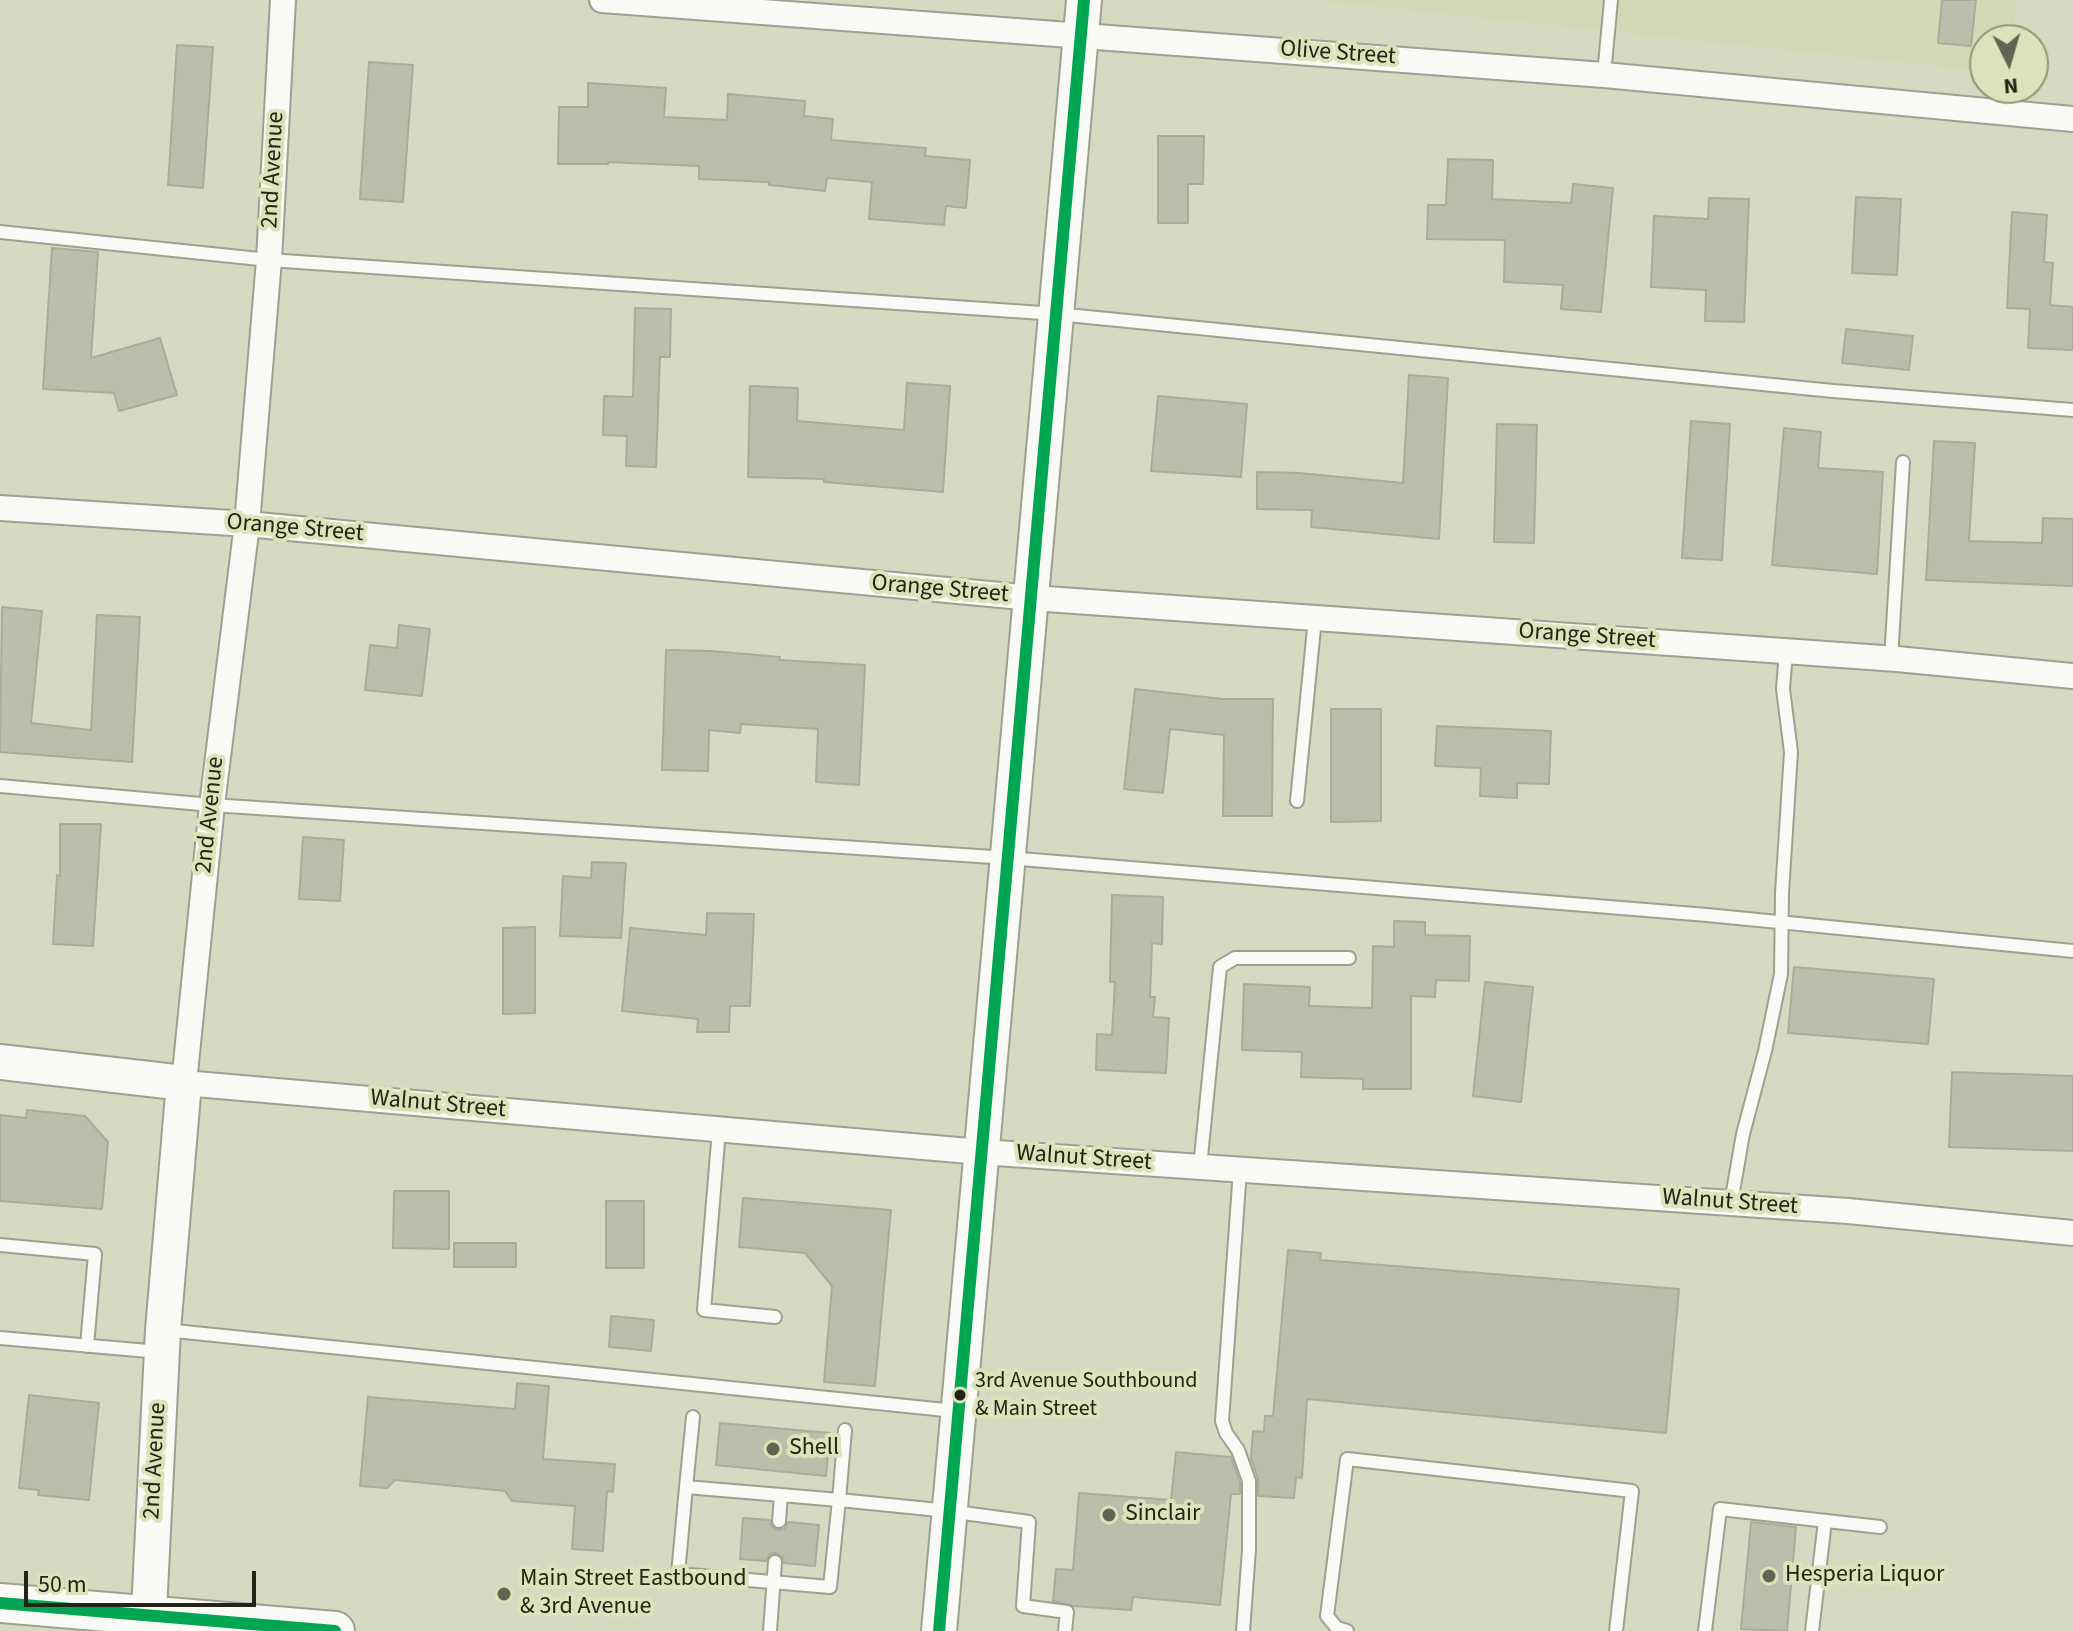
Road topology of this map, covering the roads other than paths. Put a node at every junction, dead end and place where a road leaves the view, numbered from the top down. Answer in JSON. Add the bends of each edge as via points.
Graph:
{"nodes":[{"id":1,"x":283,"y":0,"type":"edge"},
{"id":2,"x":602,"y":0,"type":"edge"},
{"id":3,"x":1084,"y":0,"type":"edge"},
{"id":4,"x":1611,"y":0,"type":"edge"},
{"id":5,"x":1080,"y":35,"type":"junction"},
{"id":6,"x":1604,"y":75,"type":"junction"},
{"id":7,"x":2073,"y":119,"type":"edge"},
{"id":8,"x":0,"y":232,"type":"edge"},
{"id":9,"x":269,"y":260,"type":"junction"},
{"id":10,"x":1057,"y":314,"type":"junction"},
{"id":11,"x":2073,"y":410,"type":"edge"},
{"id":12,"x":1903,"y":462,"type":"dead end"},
{"id":13,"x":0,"y":508,"type":"edge"},
{"id":14,"x":247,"y":524,"type":"junction"},
{"id":15,"x":1032,"y":598,"type":"junction"},
{"id":16,"x":1315,"y":618,"type":"junction"},
{"id":17,"x":1786,"y":652,"type":"junction"},
{"id":18,"x":1891,"y":659,"type":"junction"},
{"id":19,"x":2073,"y":676,"type":"edge"},
{"id":20,"x":0,"y":786,"type":"edge"},
{"id":21,"x":1297,"y":801,"type":"dead end"},
{"id":22,"x":212,"y":805,"type":"junction"},
{"id":23,"x":1008,"y":858,"type":"junction"},
{"id":24,"x":1782,"y":922,"type":"junction"},
{"id":25,"x":2073,"y":951,"type":"edge"},
{"id":26,"x":1349,"y":958,"type":"dead end"},
{"id":27,"x":0,"y":1062,"type":"edge"},
{"id":28,"x":184,"y":1083,"type":"junction"},
{"id":29,"x":719,"y":1130,"type":"junction"},
{"id":30,"x":981,"y":1152,"type":"junction"},
{"id":31,"x":1200,"y":1167,"type":"junction"},
{"id":32,"x":1240,"y":1170,"type":"junction"},
{"id":33,"x":1731,"y":1203,"type":"junction"},
{"id":34,"x":2073,"y":1233,"type":"edge"},
{"id":35,"x":0,"y":1245,"type":"edge"},
{"id":36,"x":775,"y":1317,"type":"dead end"},
{"id":37,"x":0,"y":1338,"type":"edge"},
{"id":38,"x":163,"y":1341,"type":"junction"},
{"id":39,"x":87,"y":1346,"type":"junction"},
{"id":40,"x":958,"y":1411,"type":"junction"},
{"id":41,"x":693,"y":1417,"type":"dead end"},
{"id":42,"x":845,"y":1430,"type":"dead end"},
{"id":43,"x":686,"y":1487,"type":"junction"},
{"id":44,"x":781,"y":1495,"type":"junction"},
{"id":45,"x":839,"y":1500,"type":"junction"},
{"id":46,"x":949,"y":1511,"type":"junction"},
{"id":47,"x":779,"y":1521,"type":"dead end"},
{"id":48,"x":1825,"y":1521,"type":"junction"},
{"id":49,"x":1880,"y":1527,"type":"dead end"},
{"id":50,"x":775,"y":1562,"type":"dead end"},
{"id":51,"x":773,"y":1583,"type":"junction"},
{"id":52,"x":0,"y":1603,"type":"edge"},
{"id":53,"x":148,"y":1623,"type":"edge"},
{"id":54,"x":335,"y":1631,"type":"edge"},
{"id":55,"x":770,"y":1631,"type":"edge"},
{"id":56,"x":939,"y":1631,"type":"edge"},
{"id":57,"x":1065,"y":1631,"type":"edge"},
{"id":58,"x":1243,"y":1631,"type":"edge"},
{"id":59,"x":1347,"y":1631,"type":"edge"},
{"id":60,"x":1616,"y":1631,"type":"edge"},
{"id":61,"x":1705,"y":1631,"type":"edge"},
{"id":62,"x":1812,"y":1631,"type":"edge"}],
"edges":[{"from":1,"to":9,"type":"street","name":"2nd Avenue"},
{"from":2,"to":5,"type":"street","name":"Olive Street"},
{"from":3,"to":5,"type":"street"},
{"from":4,"to":6,"type":"lane"},
{"from":5,"to":6,"type":"street","name":"Olive Street"},
{"from":5,"to":10,"type":"street"},
{"from":6,"to":7,"type":"street","name":"Olive Street"},
{"from":8,"to":9,"type":"lane"},
{"from":9,"to":10,"type":"lane"},
{"from":9,"to":14,"type":"street","name":"2nd Avenue"},
{"from":10,"to":11,"type":"lane"},
{"from":10,"to":15,"type":"street"},
{"from":12,"to":18,"type":"lane"},
{"from":13,"to":14,"type":"street","name":"Orange Street"},
{"from":14,"to":15,"type":"street","name":"Orange Street"},
{"from":14,"to":22,"type":"street","name":"2nd Avenue"},
{"from":15,"to":16,"type":"street","name":"Orange Street"},
{"from":15,"to":23,"type":"street"},
{"from":16,"to":17,"type":"street","name":"Orange Street"},
{"from":16,"to":21,"type":"lane"},
{"from":17,"to":18,"type":"street","name":"Orange Street"},
{"from":17,"to":24,"type":"lane","via":[[1783,689],[1791,752]]},
{"from":18,"to":19,"type":"street","name":"Orange Street"},
{"from":20,"to":22,"type":"lane"},
{"from":22,"to":23,"type":"lane"},
{"from":22,"to":28,"type":"street","name":"2nd Avenue"},
{"from":23,"to":24,"type":"lane"},
{"from":23,"to":30,"type":"street"},
{"from":24,"to":25,"type":"lane"},
{"from":24,"to":33,"type":"lane","via":[[1781,974]]},
{"from":26,"to":31,"type":"lane","via":[[1235,958],[1220,967]]},
{"from":27,"to":28,"type":"street","name":"Walnut Street"},
{"from":28,"to":29,"type":"street","name":"Walnut Street"},
{"from":28,"to":38,"type":"street","name":"2nd Avenue"},
{"from":29,"to":30,"type":"street","name":"Walnut Street"},
{"from":29,"to":36,"type":"lane","via":[[704,1310]]},
{"from":30,"to":31,"type":"street","name":"Walnut Street"},
{"from":30,"to":40,"type":"street"},
{"from":31,"to":32,"type":"street","name":"Walnut Street"},
{"from":32,"to":33,"type":"street","name":"Walnut Street"},
{"from":32,"to":58,"type":"lane","via":[[1222,1421],[1249,1481]]},
{"from":33,"to":34,"type":"street","name":"Walnut Street"},
{"from":35,"to":39,"type":"lane","via":[[95,1254]]},
{"from":37,"to":39,"type":"lane"},
{"from":38,"to":39,"type":"lane"},
{"from":38,"to":40,"type":"lane"},
{"from":38,"to":53,"type":"street","name":"2nd Avenue"},
{"from":40,"to":46,"type":"street"},
{"from":41,"to":43,"type":"lane"},
{"from":42,"to":45,"type":"lane"},
{"from":43,"to":44,"type":"lane"},
{"from":43,"to":51,"type":"lane","via":[[678,1574]]},
{"from":44,"to":45,"type":"lane"},
{"from":44,"to":47,"type":"lane"},
{"from":45,"to":46,"type":"lane"},
{"from":45,"to":51,"type":"lane","via":[[830,1587]]},
{"from":46,"to":56,"type":"street"},
{"from":46,"to":57,"type":"lane","via":[[1029,1522],[1023,1606],[1067,1612]]},
{"from":48,"to":49,"type":"lane"},
{"from":48,"to":61,"type":"lane","via":[[1720,1509]]},
{"from":48,"to":62,"type":"lane"},
{"from":50,"to":51,"type":"lane"},
{"from":51,"to":55,"type":"lane"},
{"from":52,"to":53,"type":"main road"},
{"from":53,"to":54,"type":"main road"},
{"from":59,"to":60,"type":"lane","via":[[1327,1616],[1347,1459],[1632,1491]]}]}
